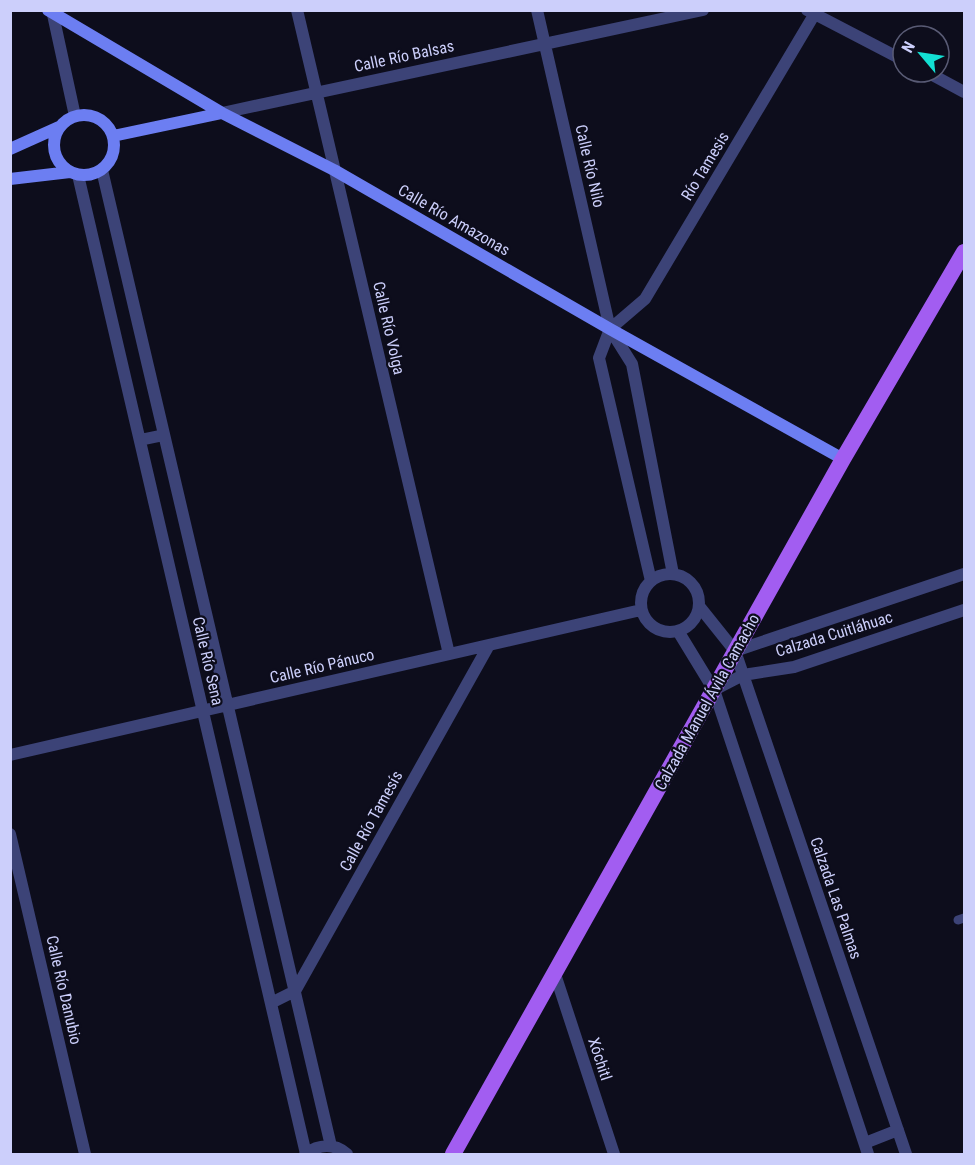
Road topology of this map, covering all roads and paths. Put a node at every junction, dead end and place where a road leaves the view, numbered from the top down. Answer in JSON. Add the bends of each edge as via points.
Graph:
{"nodes":[{"id":1,"x":297,"y":10,"type":"edge"},
{"id":2,"x":537,"y":10,"type":"edge"},
{"id":3,"x":703,"y":10,"type":"edge"},
{"id":4,"x":51,"y":11,"type":"edge"},
{"id":5,"x":813,"y":12,"type":"edge"},
{"id":6,"x":545,"y":42,"type":"junction"},
{"id":7,"x":891,"y":54,"type":"edge"},
{"id":8,"x":949,"y":84,"type":"edge"},
{"id":9,"x":316,"y":92,"type":"junction"},
{"id":10,"x":964,"y":92,"type":"edge"},
{"id":11,"x":222,"y":113,"type":"junction"},
{"id":12,"x":75,"y":116,"type":"junction"},
{"id":13,"x":59,"y":127,"type":"junction"},
{"id":14,"x":113,"y":136,"type":"junction"},
{"id":15,"x":10,"y":149,"type":"edge"},
{"id":16,"x":102,"y":170,"type":"junction"},
{"id":17,"x":334,"y":170,"type":"junction"},
{"id":18,"x":74,"y":174,"type":"junction"},
{"id":19,"x":10,"y":178,"type":"edge"},
{"id":20,"x":964,"y":252,"type":"edge"},
{"id":21,"x":610,"y":329,"type":"junction"},
{"id":22,"x":164,"y":435,"type":"junction"},
{"id":23,"x":140,"y":441,"type":"junction"},
{"id":24,"x":843,"y":459,"type":"junction"},
{"id":25,"x":673,"y":574,"type":"junction"},
{"id":26,"x":964,"y":574,"type":"edge"},
{"id":27,"x":651,"y":581,"type":"junction"},
{"id":28,"x":699,"y":606,"type":"junction"},
{"id":29,"x":641,"y":610,"type":"junction"},
{"id":30,"x":964,"y":610,"type":"edge"},
{"id":31,"x":678,"y":631,"type":"junction"},
{"id":32,"x":489,"y":645,"type":"junction"},
{"id":33,"x":735,"y":651,"type":"junction"},
{"id":34,"x":449,"y":654,"type":"junction"},
{"id":35,"x":743,"y":675,"type":"junction"},
{"id":36,"x":714,"y":690,"type":"junction"},
{"id":37,"x":228,"y":705,"type":"junction"},
{"id":38,"x":203,"y":711,"type":"junction"},
{"id":39,"x":10,"y":755,"type":"edge"},
{"id":40,"x":10,"y":834,"type":"edge"},
{"id":41,"x":555,"y":974,"type":"junction"},
{"id":42,"x":295,"y":991,"type":"junction"},
{"id":43,"x":271,"y":1003,"type":"junction"},
{"id":44,"x":898,"y":1131,"type":"junction"},
{"id":45,"x":331,"y":1146,"type":"junction"},
{"id":46,"x":866,"y":1149,"type":"edge"},
{"id":47,"x":306,"y":1154,"type":"edge"},
{"id":48,"x":85,"y":1155,"type":"edge"},
{"id":49,"x":347,"y":1155,"type":"edge"},
{"id":50,"x":453,"y":1155,"type":"edge"},
{"id":51,"x":614,"y":1155,"type":"edge"},
{"id":52,"x":906,"y":1155,"type":"edge"}],
"edges":[{"from":1,"to":9,"type":"street","name":"Calle Río Volga"},
{"from":2,"to":6,"type":"street","name":"Calle Río Nilo"},
{"from":3,"to":6,"type":"street","name":"Calle Río Balsas"},
{"from":4,"to":11,"type":"main road","name":"Calle Río Amazonas"},
{"from":4,"to":12,"type":"street"},
{"from":5,"to":7,"type":"street"},
{"from":5,"to":21,"type":"street","name":"Río Tamesis","via":[[645,299]]},
{"from":6,"to":9,"type":"street","name":"Calle Río Balsas"},
{"from":6,"to":21,"type":"street","name":"Calle Río Nilo"},
{"from":8,"to":10,"type":"street"},
{"from":9,"to":11,"type":"street","name":"Calle Río Balsas"},
{"from":9,"to":17,"type":"street","name":"Calle Río Volga"},
{"from":11,"to":14,"type":"main road","name":"Calle Río Balsas"},
{"from":11,"to":17,"type":"main road","name":"Calle Río Amazonas"},
{"from":12,"to":13,"type":"main road"},
{"from":12,"to":14,"type":"main road","via":[[84,114],[102,121]]},
{"from":13,"to":15,"type":"main road"},
{"from":13,"to":18,"type":"main road","via":[[53,147],[61,166]]},
{"from":14,"to":16,"type":"main road","via":[[112,156]]},
{"from":16,"to":18,"type":"main road","via":[[90,175]]},
{"from":16,"to":22,"type":"street","name":"Calle Río Sena"},
{"from":17,"to":21,"type":"main road","name":"Calle Río Amazonas"},
{"from":17,"to":34,"type":"street","name":"Calle Río Volga"},
{"from":18,"to":19,"type":"main road"},
{"from":18,"to":23,"type":"street","name":"Calle Río Sena"},
{"from":20,"to":24,"type":"main road","name":"Calzada Manuel Ávila Camacho"},
{"from":21,"to":24,"type":"main road","name":"Calle Río Amazonas"},
{"from":21,"to":25,"type":"street","name":"Calle Río Nilo","via":[[632,364]]},
{"from":21,"to":27,"type":"street","via":[[599,358]]},
{"from":22,"to":23,"type":"street"},
{"from":22,"to":37,"type":"street","name":"Calle Río Sena"},
{"from":23,"to":38,"type":"street","name":"Calle Río Sena"},
{"from":24,"to":33,"type":"main road","name":"Calzada Manuel Ávila Camacho"},
{"from":25,"to":27,"type":"street"},
{"from":25,"to":28,"type":"street","via":[[689,581]]},
{"from":26,"to":33,"type":"street","name":"Calzada Cuitláhuac"},
{"from":27,"to":29,"type":"street","via":[[641,597]]},
{"from":28,"to":31,"type":"street","via":[[692,622]]},
{"from":28,"to":33,"type":"street"},
{"from":29,"to":31,"type":"street","via":[[655,629]]},
{"from":29,"to":32,"type":"street","name":"Calle Río Pánuco"},
{"from":30,"to":35,"type":"street","name":"Calzada Cuitláhuac","via":[[794,667]]},
{"from":31,"to":36,"type":"street"},
{"from":32,"to":34,"type":"street","name":"Calle Río Pánuco"},
{"from":32,"to":42,"type":"street","name":"Calle Río Tamesís"},
{"from":33,"to":35,"type":"street","name":"Calzada Las Palmas"},
{"from":33,"to":36,"type":"main road","name":"Calzada Manuel Ávila Camacho"},
{"from":34,"to":37,"type":"street","name":"Calle Río Pánuco"},
{"from":35,"to":36,"type":"street","name":"Calzada Cuitláhuac"},
{"from":35,"to":44,"type":"street","name":"Calzada Las Palmas"},
{"from":36,"to":41,"type":"main road","name":"Calzada Manuel Ávila Camacho"},
{"from":36,"to":46,"type":"street"},
{"from":37,"to":38,"type":"street","name":"Calle Río Pánuco"},
{"from":37,"to":42,"type":"street","name":"Calle Río Sena"},
{"from":38,"to":39,"type":"street","name":"Calle Río Pánuco"},
{"from":38,"to":43,"type":"street","name":"Calle Río Sena"},
{"from":40,"to":48,"type":"street","name":"Calle Río Danubio"},
{"from":41,"to":50,"type":"main road","name":"Calzada Manuel Ávila Camacho"},
{"from":41,"to":51,"type":"street","name":"Xóchitl"},
{"from":42,"to":43,"type":"street"},
{"from":42,"to":45,"type":"street","name":"Calle Río Sena"},
{"from":43,"to":47,"type":"street","name":"Calle Río Sena"},
{"from":44,"to":46,"type":"street"},
{"from":44,"to":52,"type":"street","name":"Calzada Las Palmas"},
{"from":45,"to":47,"type":"street"},
{"from":45,"to":49,"type":"street"}]}
